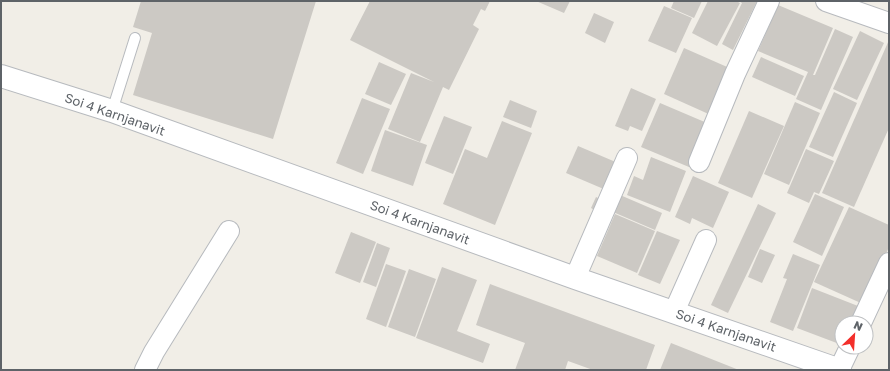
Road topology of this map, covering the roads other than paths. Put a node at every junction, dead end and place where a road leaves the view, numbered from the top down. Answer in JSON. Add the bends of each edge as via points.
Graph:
{"nodes":[{"id":1,"x":770,"y":1,"type":"edge"},
{"id":2,"x":826,"y":1,"type":"edge"},
{"id":3,"x":889,"y":23,"type":"edge"},
{"id":4,"x":135,"y":38,"type":"dead end"},
{"id":5,"x":1,"y":76,"type":"edge"},
{"id":6,"x":112,"y":112,"type":"junction"},
{"id":7,"x":627,"y":158,"type":"dead end"},
{"id":8,"x":699,"y":162,"type":"dead end"},
{"id":9,"x":229,"y":231,"type":"dead end"},
{"id":10,"x":706,"y":240,"type":"dead end"},
{"id":11,"x":889,"y":263,"type":"edge"},
{"id":12,"x":575,"y":278,"type":"junction"},
{"id":13,"x":674,"y":312,"type":"junction"},
{"id":14,"x":865,"y":315,"type":"edge"},
{"id":15,"x":846,"y":355,"type":"edge"},
{"id":16,"x":145,"y":370,"type":"edge"},
{"id":17,"x":839,"y":370,"type":"edge"}],
"edges":[{"from":1,"to":8,"type":"street","via":[[735,74]]},
{"from":2,"to":3,"type":"street"},
{"from":4,"to":6,"type":"lane"},
{"from":5,"to":6,"type":"street","name":"Soi 4 Karnjanavit"},
{"from":6,"to":12,"type":"street","name":"Soi 4 Karnjanavit"},
{"from":7,"to":12,"type":"street"},
{"from":9,"to":16,"type":"street"},
{"from":10,"to":13,"type":"street"},
{"from":11,"to":14,"type":"street"},
{"from":12,"to":13,"type":"street","name":"Soi 4 Karnjanavit"},
{"from":13,"to":17,"type":"street","name":"Soi 4 Karnjanavit"},
{"from":15,"to":17,"type":"street"}]}
